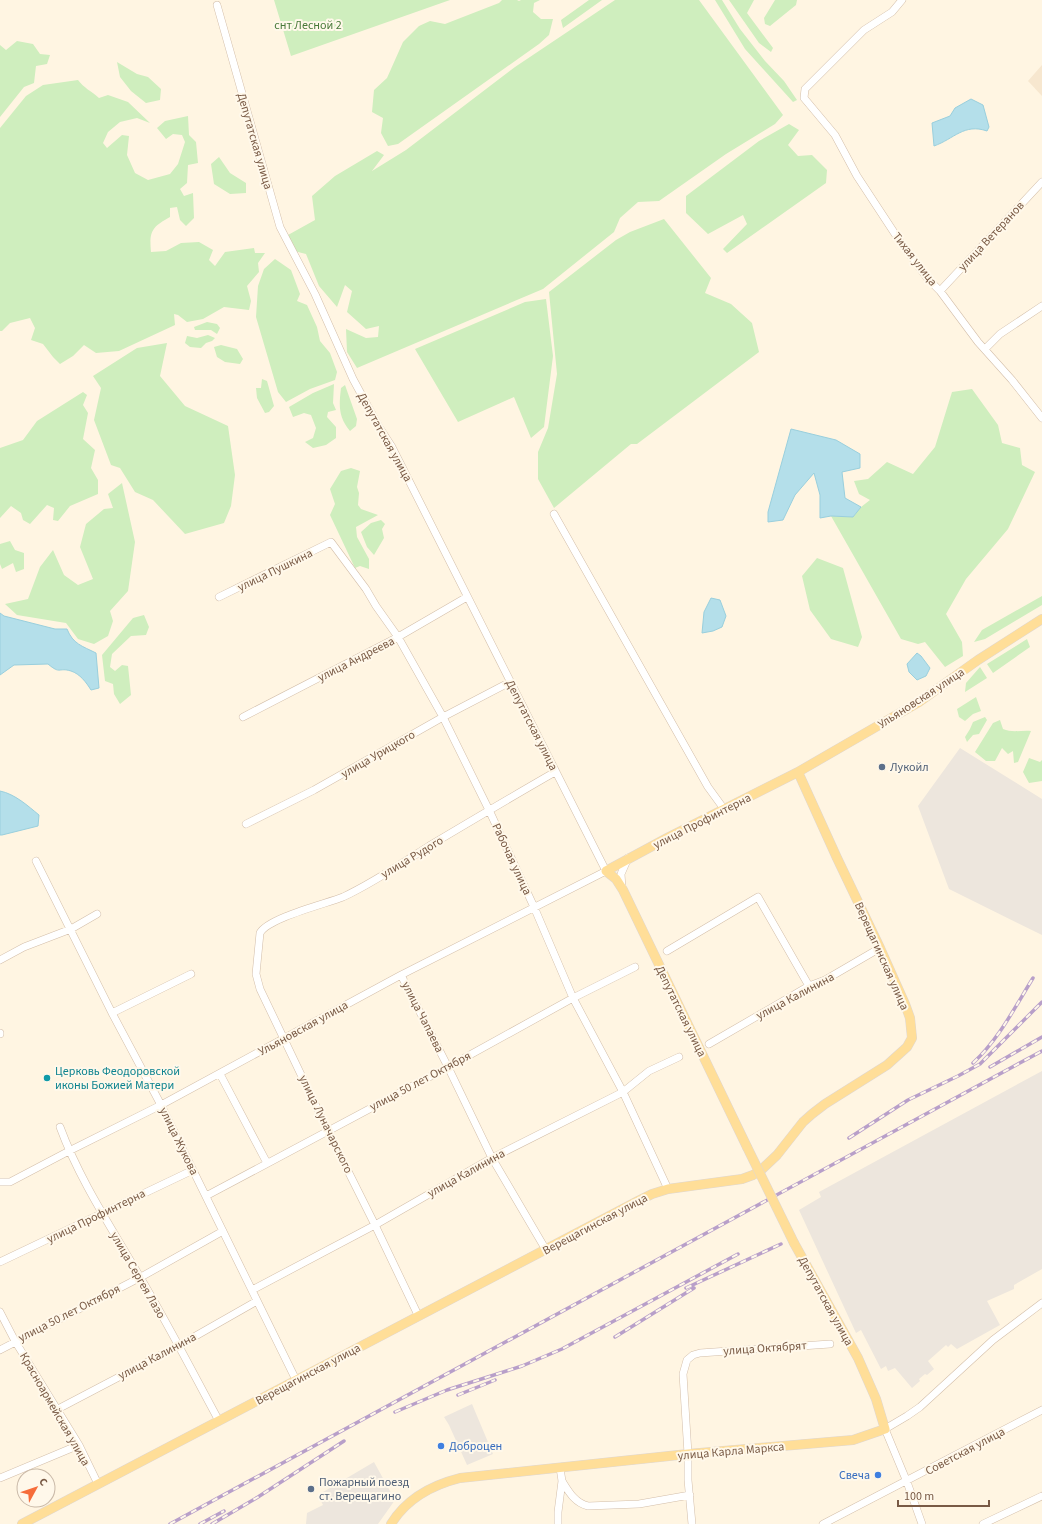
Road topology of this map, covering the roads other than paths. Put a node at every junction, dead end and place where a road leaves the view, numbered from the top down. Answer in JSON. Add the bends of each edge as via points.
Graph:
{"nodes":[{"id":1,"x":902,"y":0,"type":"edge"},
{"id":2,"x":217,"y":5,"type":"dead end"},
{"id":3,"x":1042,"y":182,"type":"edge"},
{"id":4,"x":940,"y":291,"type":"junction"},
{"id":5,"x":1042,"y":306,"type":"edge"},
{"id":6,"x":985,"y":350,"type":"junction"},
{"id":7,"x":1042,"y":418,"type":"edge"},
{"id":8,"x":554,"y":514,"type":"dead end"},
{"id":9,"x":331,"y":542,"type":"joint"},
{"id":10,"x":219,"y":597,"type":"dead end"},
{"id":11,"x":467,"y":597,"type":"junction"},
{"id":12,"x":1042,"y":619,"type":"edge"},
{"id":13,"x":398,"y":637,"type":"junction"},
{"id":14,"x":510,"y":682,"type":"junction"},
{"id":15,"x":242,"y":717,"type":"dead end"},
{"id":16,"x":443,"y":717,"type":"junction"},
{"id":17,"x":555,"y":772,"type":"junction"},
{"id":18,"x":798,"y":772,"type":"junction"},
{"id":19,"x":489,"y":810,"type":"junction"},
{"id":20,"x":724,"y":810,"type":"junction"},
{"id":21,"x":246,"y":824,"type":"dead end"},
{"id":22,"x":628,"y":858,"type":"junction"},
{"id":23,"x":36,"y":861,"type":"dead end"},
{"id":24,"x":606,"y":871,"type":"junction"},
{"id":25,"x":622,"y":890,"type":"junction"},
{"id":26,"x":534,"y":907,"type":"junction"},
{"id":27,"x":97,"y":914,"type":"dead end"},
{"id":28,"x":71,"y":929,"type":"junction"},
{"id":29,"x":262,"y":929,"type":"joint"},
{"id":30,"x":880,"y":948,"type":"junction"},
{"id":31,"x":667,"y":951,"type":"dead end"},
{"id":32,"x":0,"y":960,"type":"edge"},
{"id":33,"x":635,"y":967,"type":"dead end"},
{"id":34,"x":191,"y":974,"type":"dead end"},
{"id":35,"x":401,"y":975,"type":"junction"},
{"id":36,"x":809,"y":986,"type":"junction"},
{"id":37,"x":573,"y":998,"type":"junction"},
{"id":38,"x":112,"y":1013,"type":"junction"},
{"id":39,"x":284,"y":1038,"type":"junction"},
{"id":40,"x":709,"y":1044,"type":"dead end"},
{"id":41,"x":679,"y":1057,"type":"dead end"},
{"id":42,"x":448,"y":1067,"type":"junction"},
{"id":43,"x":220,"y":1074,"type":"junction"},
{"id":44,"x":623,"y":1092,"type":"junction"},
{"id":45,"x":161,"y":1106,"type":"junction"},
{"id":46,"x":60,"y":1127,"type":"dead end"},
{"id":47,"x":328,"y":1131,"type":"junction"},
{"id":48,"x":69,"y":1151,"type":"junction"},
{"id":49,"x":492,"y":1158,"type":"junction"},
{"id":50,"x":267,"y":1163,"type":"junction"},
{"id":51,"x":193,"y":1170,"type":"junction"},
{"id":52,"x":0,"y":1182,"type":"edge"},
{"id":53,"x":668,"y":1189,"type":"junction"},
{"id":54,"x":206,"y":1196,"type":"junction"},
{"id":55,"x":101,"y":1213,"type":"junction"},
{"id":56,"x":375,"y":1224,"type":"junction"},
{"id":57,"x":223,"y":1231,"type":"junction"},
{"id":58,"x":546,"y":1250,"type":"junction"},
{"id":59,"x":0,"y":1262,"type":"edge"},
{"id":60,"x":141,"y":1277,"type":"junction"},
{"id":61,"x":252,"y":1290,"type":"junction"},
{"id":62,"x":257,"y":1301,"type":"junction"},
{"id":63,"x":1042,"y":1303,"type":"edge"},
{"id":64,"x":0,"y":1312,"type":"edge"},
{"id":65,"x":418,"y":1315,"type":"junction"},
{"id":66,"x":15,"y":1341,"type":"junction"},
{"id":67,"x":830,"y":1344,"type":"dead end"},
{"id":68,"x":178,"y":1346,"type":"junction"},
{"id":69,"x":0,"y":1350,"type":"edge"},
{"id":70,"x":296,"y":1380,"type":"junction"},
{"id":71,"x":56,"y":1410,"type":"junction"},
{"id":72,"x":1042,"y":1410,"type":"edge"},
{"id":73,"x":219,"y":1421,"type":"junction"},
{"id":74,"x":885,"y":1429,"type":"junction"},
{"id":75,"x":79,"y":1446,"type":"junction"},
{"id":76,"x":688,"y":1454,"type":"junction"},
{"id":77,"x":560,"y":1468,"type":"junction"},
{"id":78,"x":0,"y":1478,"type":"edge"},
{"id":79,"x":562,"y":1481,"type":"junction"},
{"id":80,"x":907,"y":1482,"type":"junction"},
{"id":81,"x":98,"y":1484,"type":"junction"},
{"id":82,"x":690,"y":1495,"type":"junction"},
{"id":83,"x":1042,"y":1496,"type":"edge"},
{"id":84,"x":22,"y":1524,"type":"edge"},
{"id":85,"x":391,"y":1524,"type":"edge"},
{"id":86,"x":558,"y":1524,"type":"edge"},
{"id":87,"x":692,"y":1524,"type":"edge"},
{"id":88,"x":823,"y":1524,"type":"edge"},
{"id":89,"x":922,"y":1524,"type":"edge"},
{"id":90,"x":983,"y":1524,"type":"edge"}],
"edges":[{"from":1,"to":4,"type":"street","name":"Тихая улица","via":[[892,12],[864,30],[805,89],[804,98],[835,135],[857,176],[899,240]]},
{"from":2,"to":11,"type":"street","name":"Депутатская улица","via":[[280,227],[315,294],[353,379],[392,447]]},
{"from":3,"to":4,"type":"street","name":"улица Ветеранов"},
{"from":4,"to":6,"type":"street","name":"Тихая улица"},
{"from":5,"to":6,"type":"street","via":[[1000,334]]},
{"from":6,"to":7,"type":"street","name":"Тихая улица"},
{"from":8,"to":20,"type":"street"},
{"from":9,"to":10,"type":"street","name":"улица Пушкина"},
{"from":9,"to":13,"type":"street","name":"Рабочая улица"},
{"from":11,"to":13,"type":"street","name":"улица Андреева"},
{"from":11,"to":14,"type":"street","name":"Депутатская улица"},
{"from":12,"to":18,"type":"main road","name":"Ульяновская улица","via":[[919,702]]},
{"from":13,"to":15,"type":"street","name":"улица Андреева"},
{"from":13,"to":16,"type":"street","name":"Рабочая улица"},
{"from":14,"to":16,"type":"street","name":"улица Урицкого"},
{"from":14,"to":17,"type":"street","name":"Депутатская улица"},
{"from":16,"to":19,"type":"street","name":"Рабочая улица"},
{"from":16,"to":21,"type":"street","name":"улица Урицкого","via":[[314,790]]},
{"from":17,"to":19,"type":"street","name":"улица Рудого"},
{"from":17,"to":24,"type":"street","name":"Депутатская улица"},
{"from":18,"to":20,"type":"main road","name":"улица Профинтерна"},
{"from":18,"to":30,"type":"main road","name":"Верещагинская улица"},
{"from":19,"to":26,"type":"street","name":"Рабочая улица"},
{"from":19,"to":29,"type":"street","name":"улица Рудого","via":[[363,887],[327,903],[272,922]]},
{"from":20,"to":22,"type":"main road","name":"улица Профинтерна"},
{"from":22,"to":24,"type":"main road","name":"улица Профинтерна"},
{"from":22,"to":25,"type":"street","via":[[621,874]]},
{"from":23,"to":28,"type":"street","name":"улица Жукова"},
{"from":24,"to":25,"type":"main road","name":"Депутатская улица","via":[[616,879]]},
{"from":24,"to":26,"type":"street","name":"Ульяновская улица"},
{"from":25,"to":74,"type":"main road","name":"Депутатская улица","bridge":true,"via":[[794,1243],[860,1363],[876,1399]]},
{"from":26,"to":35,"type":"street","name":"Ульяновская улица"},
{"from":26,"to":37,"type":"street","name":"Рабочая улица"},
{"from":27,"to":28,"type":"street"},
{"from":28,"to":32,"type":"street","via":[[24,947]]},
{"from":28,"to":38,"type":"street","name":"улица Жукова"},
{"from":29,"to":39,"type":"street","name":"улица Луначарского","via":[[257,981]]},
{"from":30,"to":36,"type":"street","name":"улица Калинина","via":[[825,980]]},
{"from":30,"to":53,"type":"main road","name":"Верещагинская улица","via":[[910,1018],[912,1038],[907,1048],[887,1065],[812,1114],[760,1171],[742,1178]]},
{"from":31,"to":36,"type":"street","via":[[758,897]]},
{"from":33,"to":37,"type":"street","name":"улица 50 лет Октября"},
{"from":34,"to":38,"type":"street"},
{"from":35,"to":39,"type":"street","name":"Ульяновская улица"},
{"from":35,"to":42,"type":"street","name":"улица Чапаева"},
{"from":36,"to":40,"type":"street","name":"улица Калинина"},
{"from":37,"to":42,"type":"street","name":"улица 50 лет Октября"},
{"from":37,"to":44,"type":"street","name":"Рабочая улица"},
{"from":38,"to":45,"type":"street","name":"улица Жукова"},
{"from":39,"to":43,"type":"street","name":"Ульяновская улица"},
{"from":39,"to":47,"type":"street","name":"улица Луначарского"},
{"from":41,"to":44,"type":"street","name":"улица Калинина","via":[[649,1071]]},
{"from":42,"to":47,"type":"street","name":"улица 50 лет Октября"},
{"from":42,"to":49,"type":"street","name":"улица Чапаева"},
{"from":43,"to":45,"type":"street","name":"Ульяновская улица"},
{"from":43,"to":50,"type":"street"},
{"from":44,"to":49,"type":"street","name":"улица Калинина"},
{"from":44,"to":53,"type":"street","name":"Рабочая улица"},
{"from":45,"to":48,"type":"street","name":"Ульяновская улица"},
{"from":45,"to":51,"type":"street","name":"улица Жукова"},
{"from":46,"to":48,"type":"street","name":"улица Сергея Лазо"},
{"from":47,"to":50,"type":"street","name":"улица 50 лет Октября"},
{"from":47,"to":56,"type":"street","name":"улица Луначарского"},
{"from":48,"to":52,"type":"street","name":"Ульяновская улица","via":[[10,1182]]},
{"from":48,"to":55,"type":"street","name":"улица Сергея Лазо"},
{"from":49,"to":56,"type":"street","name":"улица Калинина"},
{"from":49,"to":58,"type":"street","name":"улица Чапаева"},
{"from":50,"to":54,"type":"street","name":"улица 50 лет Октября"},
{"from":51,"to":54,"type":"street","name":"улица Жукова"},
{"from":51,"to":55,"type":"street","name":"улица Профинтерна"},
{"from":53,"to":58,"type":"main road","name":"Верещагинская улица","via":[[622,1209]]},
{"from":54,"to":57,"type":"street","name":"улица Жукова"},
{"from":55,"to":59,"type":"street","name":"улица Профинтерна"},
{"from":55,"to":60,"type":"street","name":"улица Сергея Лазо"},
{"from":56,"to":61,"type":"street","name":"улица Калинина"},
{"from":56,"to":65,"type":"street","name":"улица Луначарского"},
{"from":57,"to":60,"type":"street","name":"улица 50 лет Октября"},
{"from":57,"to":61,"type":"street","name":"улица Жукова"},
{"from":58,"to":65,"type":"main road","name":"Верещагинская улица"},
{"from":60,"to":66,"type":"street","name":"улица 50 лет Октября"},
{"from":60,"to":68,"type":"street","name":"улица Сергея Лазо"},
{"from":61,"to":62,"type":"street","name":"улица Жукова"},
{"from":62,"to":68,"type":"street","name":"улица Калинина"},
{"from":62,"to":70,"type":"street","name":"улица Жукова"},
{"from":63,"to":74,"type":"street","name":"улица Карла Маркса","via":[[993,1340],[920,1407]]},
{"from":64,"to":66,"type":"street","name":"Красноармейская улица"},
{"from":65,"to":70,"type":"main road","name":"Верещагинская улица"},
{"from":66,"to":69,"type":"street","name":"улица 50 лет Октября"},
{"from":66,"to":71,"type":"street","name":"Красноармейская улица"},
{"from":67,"to":76,"type":"street","name":"улица Октябрят","via":[[700,1353],[690,1357],[684,1368]]},
{"from":68,"to":71,"type":"street","name":"улица Калинина"},
{"from":68,"to":73,"type":"street","name":"улица Сергея Лазо"},
{"from":70,"to":73,"type":"main road","name":"Верещагинская улица"},
{"from":71,"to":75,"type":"street","name":"Красноармейская улица"},
{"from":72,"to":80,"type":"street","name":"Советская улица"},
{"from":73,"to":81,"type":"main road","name":"Верещагинская улица"},
{"from":74,"to":76,"type":"main road","name":"улица Карла Маркса","via":[[853,1440]]},
{"from":74,"to":80,"type":"street"},
{"from":75,"to":78,"type":"street"},
{"from":75,"to":81,"type":"street","name":"Красноармейская улица"},
{"from":76,"to":77,"type":"main road","name":"улица Карла Маркса"},
{"from":76,"to":82,"type":"street"},
{"from":77,"to":79,"type":"street"},
{"from":77,"to":85,"type":"main road","name":"улица Карла Маркса","via":[[460,1478],[441,1483],[419,1494]]},
{"from":79,"to":82,"type":"street","via":[[577,1502],[588,1506],[639,1504]]},
{"from":79,"to":86,"type":"street"},
{"from":80,"to":88,"type":"street","name":"Советская улица"},
{"from":80,"to":89,"type":"street"},
{"from":81,"to":84,"type":"main road","name":"Верещагинская улица"},
{"from":82,"to":87,"type":"street"},
{"from":83,"to":90,"type":"street"}]}
